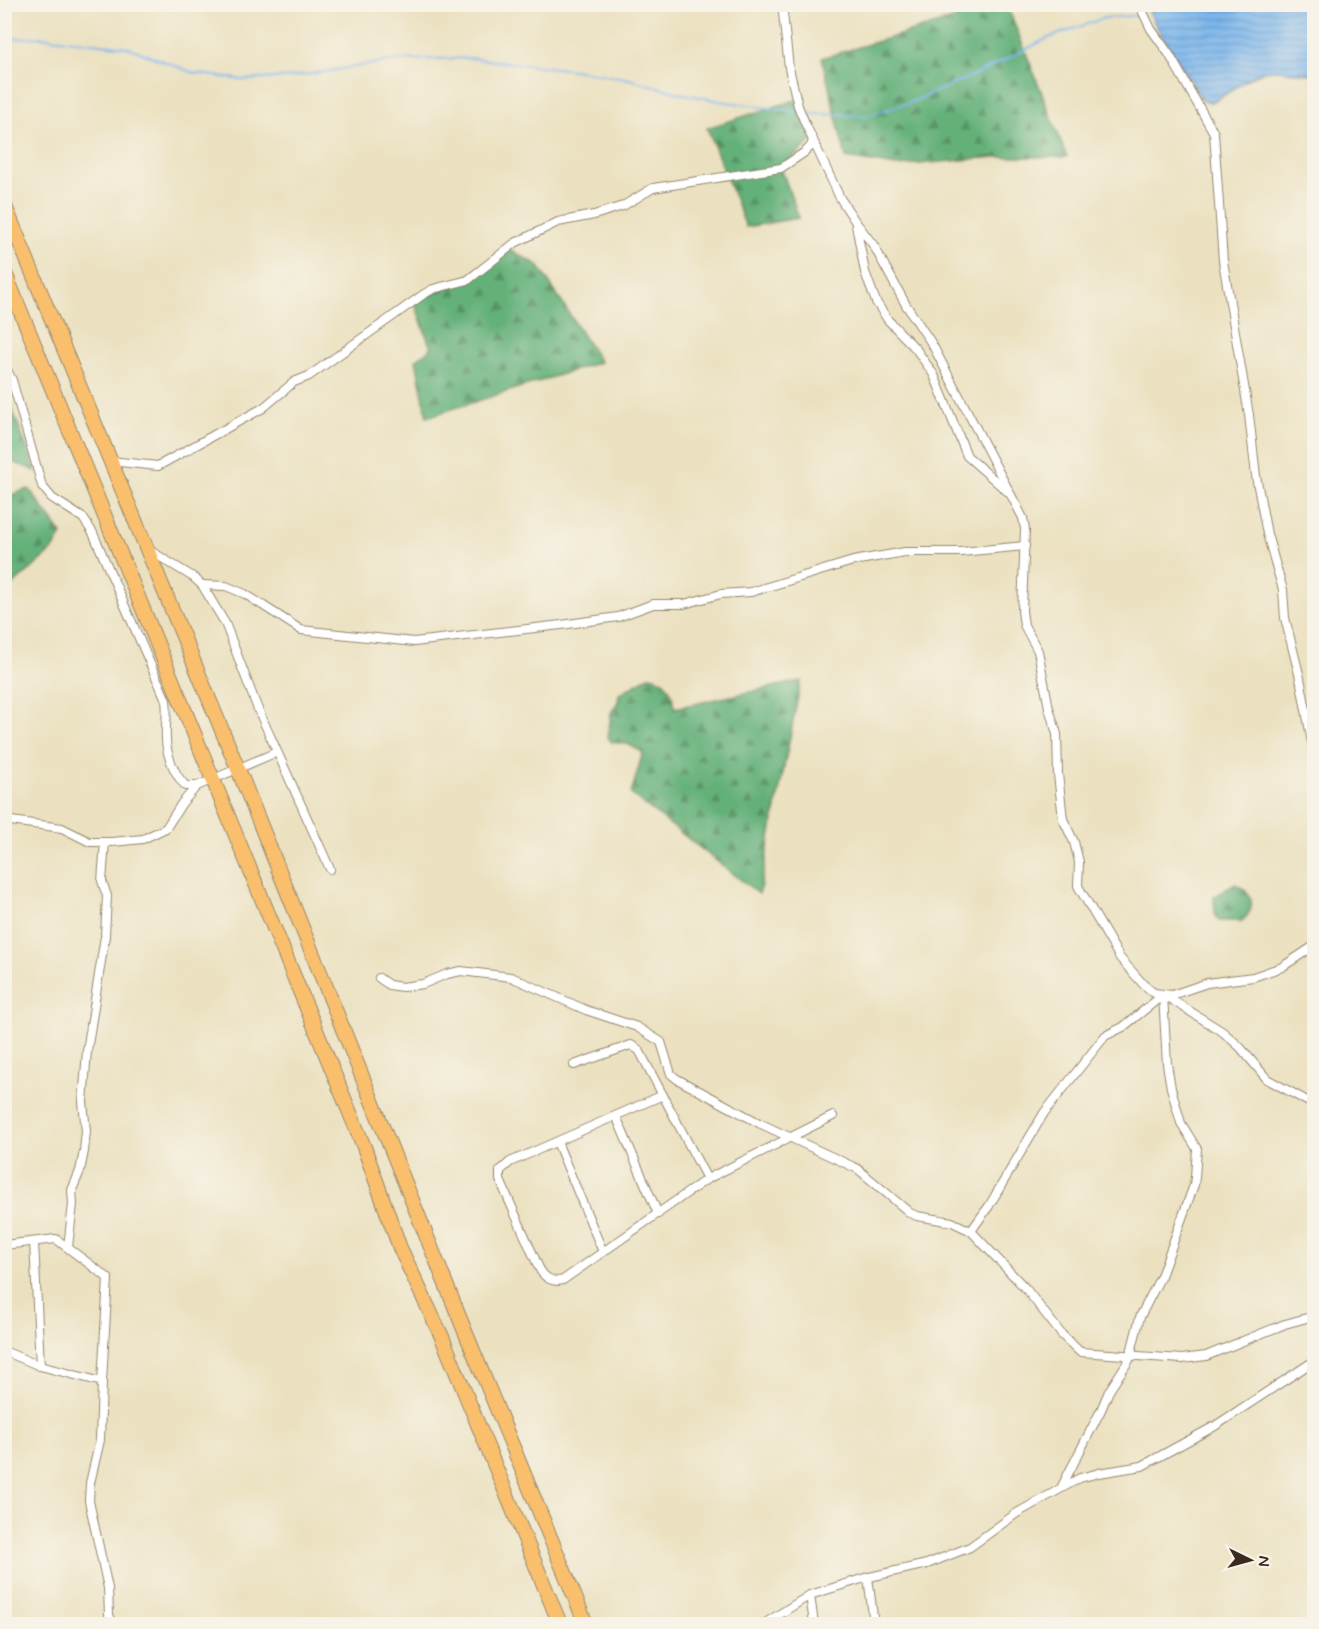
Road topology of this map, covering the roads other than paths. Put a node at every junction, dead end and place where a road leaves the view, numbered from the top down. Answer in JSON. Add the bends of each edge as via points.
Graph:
{"nodes":[{"id":1,"x":782,"y":4,"type":"edge"},
{"id":2,"x":1139,"y":4,"type":"edge"},
{"id":3,"x":813,"y":140,"type":"junction"},
{"id":4,"x":4,"y":204,"type":"edge"},
{"id":5,"x":855,"y":221,"type":"junction"},
{"id":6,"x":4,"y":272,"type":"edge"},
{"id":7,"x":4,"y":364,"type":"edge"},
{"id":8,"x":110,"y":461,"type":"junction"},
{"id":9,"x":1012,"y":495,"type":"junction"},
{"id":10,"x":1025,"y":546,"type":"junction"},
{"id":11,"x":146,"y":548,"type":"junction"},
{"id":12,"x":202,"y":585,"type":"junction"},
{"id":13,"x":277,"y":752,"type":"junction"},
{"id":14,"x":1314,"y":753,"type":"edge"},
{"id":15,"x":238,"y":769,"type":"junction"},
{"id":16,"x":212,"y":780,"type":"junction"},
{"id":17,"x":197,"y":786,"type":"junction"},
{"id":18,"x":4,"y":820,"type":"edge"},
{"id":19,"x":105,"y":842,"type":"junction"},
{"id":20,"x":330,"y":869,"type":"dead end"},
{"id":21,"x":1314,"y":946,"type":"edge"},
{"id":22,"x":379,"y":978,"type":"dead end"},
{"id":23,"x":1163,"y":995,"type":"junction"},
{"id":24,"x":574,"y":1065,"type":"dead end"},
{"id":25,"x":663,"y":1095,"type":"junction"},
{"id":26,"x":1314,"y":1101,"type":"edge"},
{"id":27,"x":616,"y":1116,"type":"junction"},
{"id":28,"x":833,"y":1116,"type":"dead end"},
{"id":29,"x":790,"y":1138,"type":"junction"},
{"id":30,"x":557,"y":1142,"type":"junction"},
{"id":31,"x":707,"y":1179,"type":"junction"},
{"id":32,"x":658,"y":1214,"type":"junction"},
{"id":33,"x":971,"y":1231,"type":"junction"},
{"id":34,"x":34,"y":1242,"type":"junction"},
{"id":35,"x":4,"y":1245,"type":"edge"},
{"id":36,"x":68,"y":1247,"type":"junction"},
{"id":37,"x":603,"y":1252,"type":"junction"},
{"id":38,"x":1314,"y":1316,"type":"edge"},
{"id":39,"x":4,"y":1351,"type":"edge"},
{"id":40,"x":1131,"y":1355,"type":"junction"},
{"id":41,"x":1314,"y":1361,"type":"edge"},
{"id":42,"x":40,"y":1366,"type":"junction"},
{"id":43,"x":102,"y":1382,"type":"junction"},
{"id":44,"x":1061,"y":1489,"type":"junction"},
{"id":45,"x":868,"y":1577,"type":"junction"},
{"id":46,"x":810,"y":1595,"type":"junction"},
{"id":47,"x":113,"y":1624,"type":"edge"},
{"id":48,"x":560,"y":1624,"type":"edge"},
{"id":49,"x":586,"y":1624,"type":"edge"},
{"id":50,"x":764,"y":1624,"type":"edge"},
{"id":51,"x":814,"y":1624,"type":"edge"},
{"id":52,"x":874,"y":1624,"type":"edge"}],
"edges":[{"from":1,"to":3,"type":"street","via":[[794,93]]},
{"from":2,"to":14,"type":"street","via":[[1214,133],[1223,261],[1259,494],[1283,590],[1285,618]]},
{"from":3,"to":5,"type":"street"},
{"from":3,"to":8,"type":"street","via":[[805,152],[781,168],[653,188],[623,206],[544,227],[515,243],[468,280],[424,294],[315,372],[294,382],[263,408],[158,465]]},
{"from":4,"to":8,"type":"highway"},
{"from":5,"to":9,"type":"street","via":[[932,344]]},
{"from":5,"to":9,"type":"street","via":[[865,272],[876,302],[934,375],[967,456]]},
{"from":6,"to":16,"type":"highway"},
{"from":7,"to":17,"type":"street","via":[[42,486],[51,498],[83,518],[93,533],[165,700],[166,742],[174,770],[186,786]]},
{"from":8,"to":11,"type":"highway"},
{"from":9,"to":10,"type":"street","via":[[1023,518]]},
{"from":10,"to":12,"type":"street","via":[[905,552],[853,561],[751,592],[721,594],[684,604],[653,604],[618,616],[561,625],[414,642],[301,630],[245,594],[226,586]]},
{"from":10,"to":23,"type":"street","via":[[1024,625],[1038,651],[1057,734],[1063,819],[1079,862],[1078,886],[1120,958],[1143,984]]},
{"from":11,"to":12,"type":"street"},
{"from":11,"to":15,"type":"highway"},
{"from":12,"to":13,"type":"street","via":[[225,623]]},
{"from":13,"to":15,"type":"street"},
{"from":13,"to":20,"type":"street"},
{"from":15,"to":16,"type":"street"},
{"from":15,"to":49,"type":"highway"},
{"from":16,"to":17,"type":"street"},
{"from":16,"to":48,"type":"highway","via":[[364,1147],[400,1248],[442,1337]]},
{"from":17,"to":19,"type":"street","via":[[166,828],[143,839]]},
{"from":18,"to":19,"type":"street","via":[[62,828],[90,842]]},
{"from":19,"to":36,"type":"street","via":[[105,936],[87,1051],[84,1151],[73,1185]]},
{"from":21,"to":23,"type":"street","via":[[1282,967],[1253,977],[1207,983]]},
{"from":22,"to":29,"type":"street","via":[[402,987],[460,971],[511,976],[586,1010],[637,1027],[661,1042],[671,1074],[677,1079]]},
{"from":23,"to":26,"type":"street","via":[[1223,1032],[1268,1079],[1307,1101]]},
{"from":23,"to":33,"type":"street","via":[[1123,1028],[1105,1036],[1044,1113]]},
{"from":23,"to":40,"type":"street","via":[[1171,1088],[1180,1123],[1197,1149],[1196,1177],[1161,1276],[1140,1317]]},
{"from":24,"to":25,"type":"street","via":[[635,1046]]},
{"from":25,"to":27,"type":"street"},
{"from":25,"to":31,"type":"street"},
{"from":27,"to":30,"type":"street"},
{"from":27,"to":32,"type":"street"},
{"from":28,"to":29,"type":"street"},
{"from":29,"to":31,"type":"street"},
{"from":29,"to":33,"type":"street","via":[[858,1169],[910,1213],[952,1222]]},
{"from":30,"to":37,"type":"street"},
{"from":30,"to":37,"type":"street","via":[[504,1166],[500,1180],[539,1268],[549,1279],[563,1281]]},
{"from":31,"to":32,"type":"street"},
{"from":32,"to":37,"type":"street"},
{"from":33,"to":40,"type":"street","via":[[1026,1289],[1072,1346],[1080,1352]]},
{"from":34,"to":35,"type":"street"},
{"from":34,"to":36,"type":"street","via":[[56,1239]]},
{"from":34,"to":42,"type":"street"},
{"from":36,"to":43,"type":"street","via":[[108,1278]]},
{"from":38,"to":40,"type":"street","via":[[1206,1356],[1182,1359]]},
{"from":39,"to":42,"type":"street"},
{"from":40,"to":44,"type":"street","via":[[1104,1399]]},
{"from":41,"to":44,"type":"street","via":[[1215,1426],[1142,1466],[1080,1478]]},
{"from":42,"to":43,"type":"street"},
{"from":43,"to":47,"type":"street","via":[[100,1440],[88,1501]]},
{"from":44,"to":45,"type":"street","via":[[970,1547],[927,1564]]},
{"from":45,"to":46,"type":"street"},
{"from":45,"to":52,"type":"street"},
{"from":46,"to":50,"type":"street"},
{"from":46,"to":51,"type":"street"}]}
